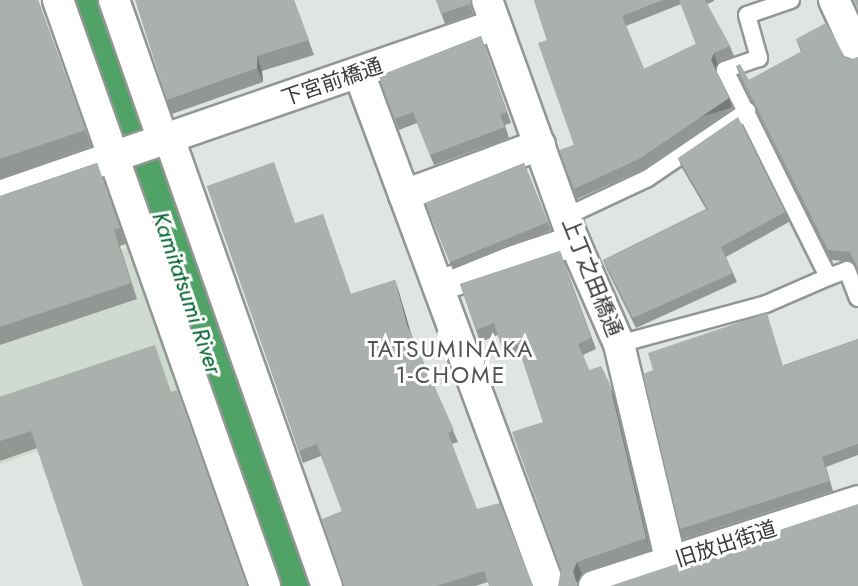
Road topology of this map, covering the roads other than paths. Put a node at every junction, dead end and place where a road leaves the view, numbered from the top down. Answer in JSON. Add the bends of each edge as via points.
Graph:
{"nodes":[{"id":1,"x":58,"y":0,"type":"edge"},
{"id":2,"x":114,"y":0,"type":"edge"},
{"id":3,"x":791,"y":0,"type":"edge"},
{"id":4,"x":834,"y":0,"type":"edge"},
{"id":5,"x":491,"y":13,"type":"edge"},
{"id":6,"x":858,"y":52,"type":"edge"},
{"id":7,"x":359,"y":74,"type":"junction"},
{"id":8,"x":747,"y":111,"type":"junction"},
{"id":9,"x":163,"y":140,"type":"junction"},
{"id":10,"x":540,"y":145,"type":"junction"},
{"id":11,"x":116,"y":156,"type":"junction"},
{"id":12,"x":404,"y":195,"type":"junction"},
{"id":13,"x":0,"y":196,"type":"edge"},
{"id":14,"x":571,"y":228,"type":"junction"},
{"id":15,"x":852,"y":268,"type":"edge"},
{"id":16,"x":828,"y":277,"type":"junction"},
{"id":17,"x":438,"y":286,"type":"junction"},
{"id":18,"x":858,"y":298,"type":"edge"},
{"id":19,"x":619,"y":344,"type":"junction"},
{"id":20,"x":858,"y":501,"type":"edge"},
{"id":21,"x":671,"y":562,"type":"junction"},
{"id":22,"x":613,"y":583,"type":"edge"},
{"id":23,"x":265,"y":586,"type":"edge"},
{"id":24,"x":327,"y":586,"type":"edge"},
{"id":25,"x":549,"y":586,"type":"edge"}],
"edges":[{"from":1,"to":11,"type":"street"},
{"from":2,"to":9,"type":"street"},
{"from":3,"to":8,"type":"lane","via":[[747,16],[759,58],[725,70]]},
{"from":4,"to":6,"type":"street"},
{"from":5,"to":7,"type":"street","name":"下宮前橋通"},
{"from":5,"to":10,"type":"street","name":"上丁之田橋通"},
{"from":7,"to":9,"type":"street","name":"下宮前橋通"},
{"from":7,"to":12,"type":"street"},
{"from":8,"to":14,"type":"lane"},
{"from":8,"to":16,"type":"lane"},
{"from":9,"to":11,"type":"street","name":"下宮前橋通"},
{"from":9,"to":24,"type":"street"},
{"from":10,"to":12,"type":"street"},
{"from":10,"to":14,"type":"street","name":"上丁之田橋通"},
{"from":11,"to":13,"type":"street"},
{"from":11,"to":23,"type":"street"},
{"from":12,"to":17,"type":"street"},
{"from":14,"to":17,"type":"street"},
{"from":14,"to":19,"type":"street","name":"上丁之田橋通"},
{"from":15,"to":16,"type":"lane"},
{"from":15,"to":18,"type":"lane"},
{"from":16,"to":19,"type":"lane","via":[[766,304]]},
{"from":17,"to":25,"type":"street"},
{"from":19,"to":21,"type":"street","name":"上丁之田橋通"},
{"from":20,"to":21,"type":"street","name":"旧放出街道"},
{"from":21,"to":22,"type":"street","name":"旧放出街道"}]}
